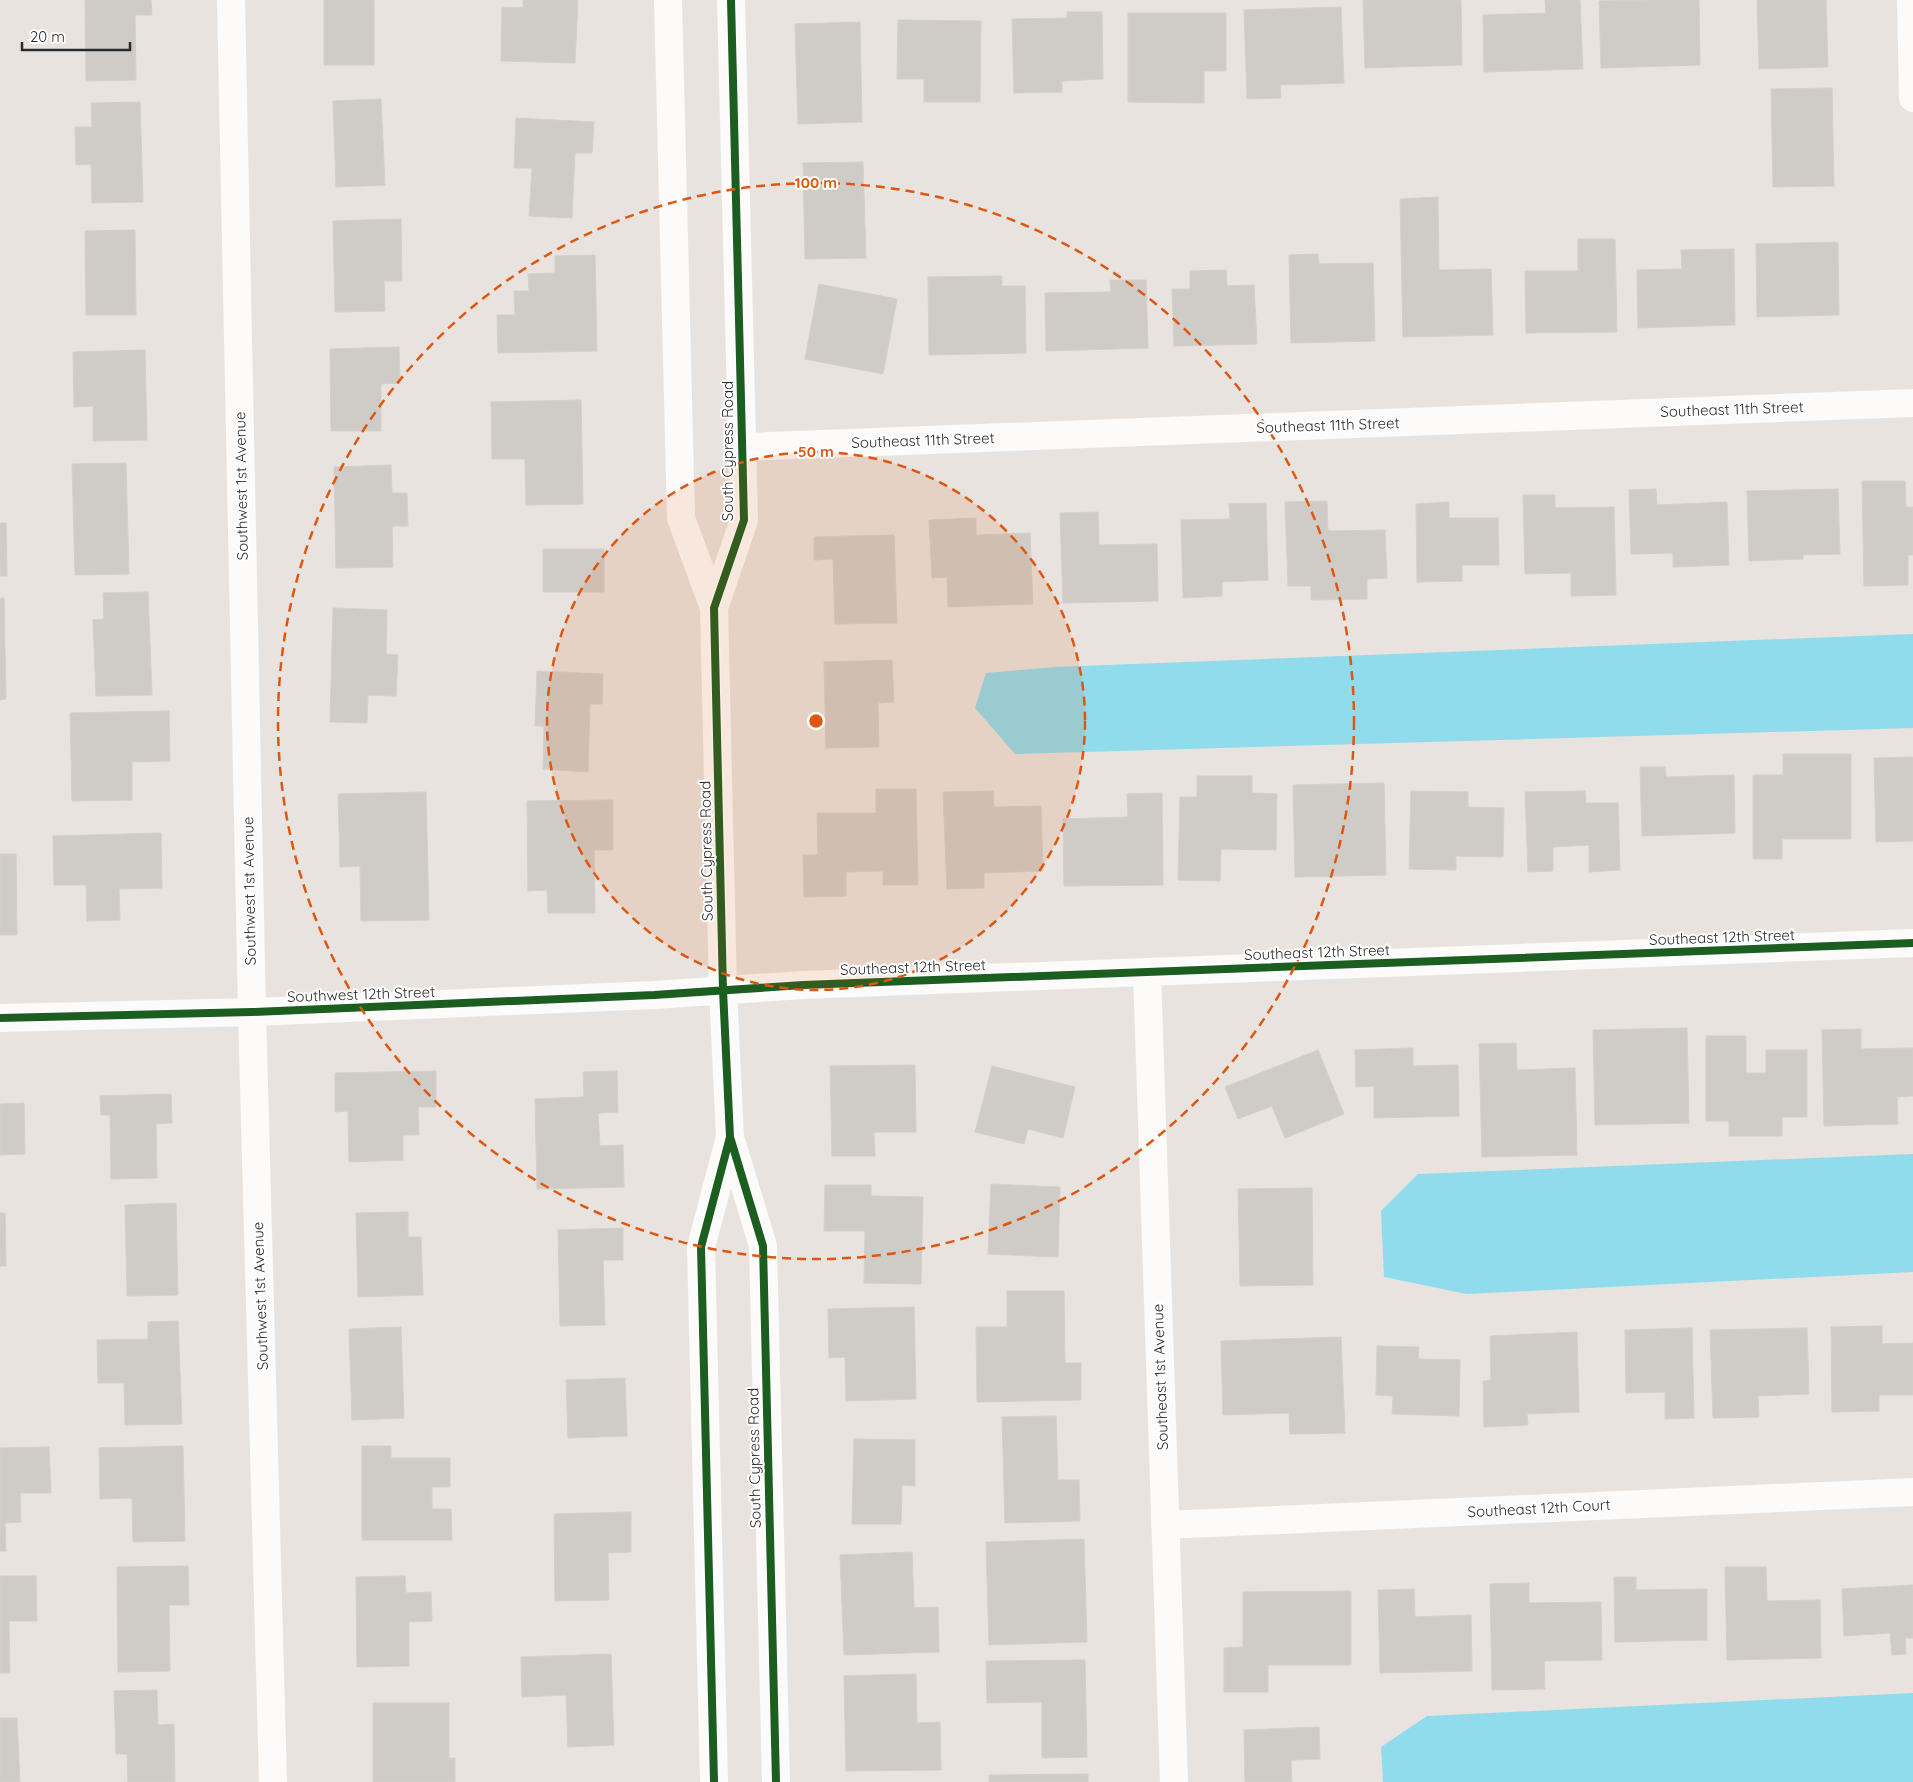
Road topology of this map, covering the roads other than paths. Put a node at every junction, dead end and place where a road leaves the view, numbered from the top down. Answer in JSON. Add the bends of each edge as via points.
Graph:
{"nodes":[{"id":1,"x":231,"y":0,"type":"edge"},
{"id":2,"x":668,"y":0,"type":"edge"},
{"id":3,"x":730,"y":0,"type":"edge"},
{"id":4,"x":1911,"y":0,"type":"edge"},
{"id":5,"x":1913,"y":98,"type":"edge"},
{"id":6,"x":1913,"y":403,"type":"edge"},
{"id":7,"x":742,"y":447,"type":"junction"},
{"id":8,"x":714,"y":608,"type":"junction"},
{"id":9,"x":1913,"y":943,"type":"edge"},
{"id":10,"x":1147,"y":972,"type":"junction"},
{"id":11,"x":723,"y":990,"type":"junction"},
{"id":12,"x":252,"y":1012,"type":"junction"},
{"id":13,"x":0,"y":1018,"type":"edge"},
{"id":14,"x":730,"y":1137,"type":"junction"},
{"id":15,"x":1913,"y":1492,"type":"edge"},
{"id":16,"x":1165,"y":1525,"type":"junction"},
{"id":17,"x":273,"y":1782,"type":"edge"},
{"id":18,"x":714,"y":1782,"type":"edge"},
{"id":19,"x":776,"y":1782,"type":"edge"},
{"id":20,"x":1174,"y":1782,"type":"edge"}],
"edges":[{"from":1,"to":12,"type":"street","name":"Southwest 1st Avenue"},
{"from":2,"to":8,"type":"street","name":"South Cypress Road","via":[[681,518]]},
{"from":3,"to":7,"type":"street","name":"South Cypress Road"},
{"from":4,"to":5,"type":"street"},
{"from":6,"to":7,"type":"street","name":"Southeast 11th Street"},
{"from":7,"to":8,"type":"street","name":"South Cypress Road","via":[[744,520]]},
{"from":8,"to":11,"type":"street","name":"South Cypress Road"},
{"from":9,"to":10,"type":"street","name":"Southeast 12th Street"},
{"from":10,"to":11,"type":"street","name":"Southeast 12th Street"},
{"from":10,"to":16,"type":"street","name":"Southeast 1st Avenue"},
{"from":11,"to":12,"type":"street","name":"Southwest 12th Street"},
{"from":11,"to":14,"type":"street","name":"South Cypress Road"},
{"from":12,"to":13,"type":"street","name":"Southwest 12th Street"},
{"from":12,"to":17,"type":"street","name":"Southwest 1st Avenue"},
{"from":14,"to":18,"type":"street","name":"South Cypress Road","via":[[700,1247]]},
{"from":14,"to":19,"type":"street","name":"South Cypress Road","via":[[763,1246]]},
{"from":15,"to":16,"type":"street","name":"Southeast 12th Court"},
{"from":16,"to":20,"type":"street","name":"Southeast 1st Avenue"}]}
